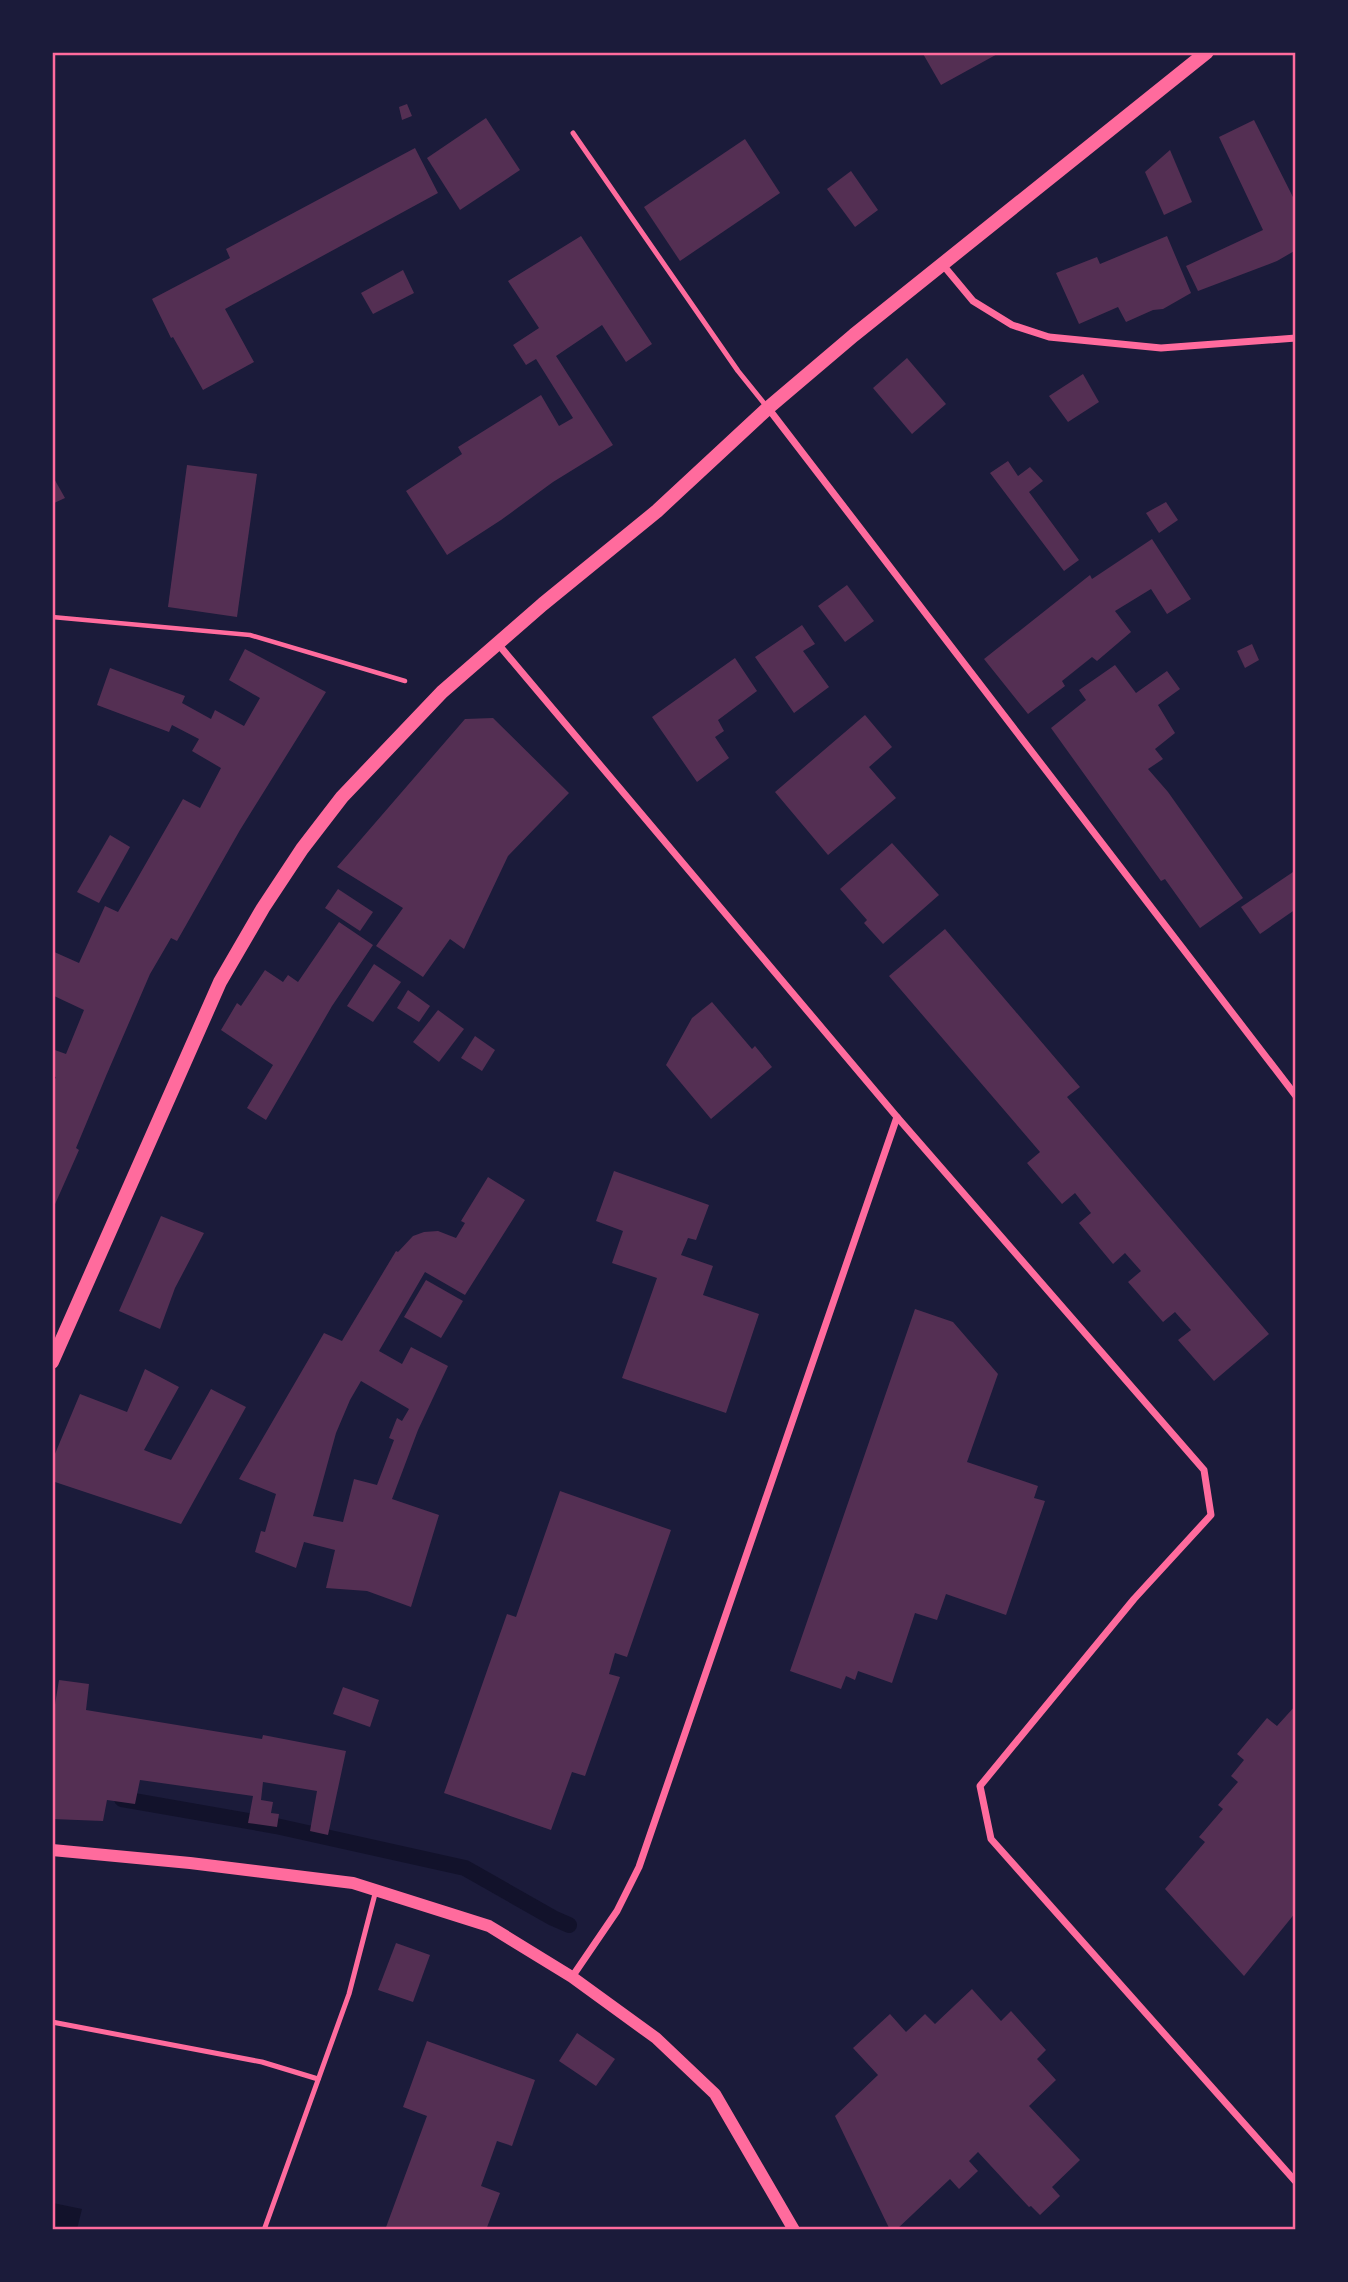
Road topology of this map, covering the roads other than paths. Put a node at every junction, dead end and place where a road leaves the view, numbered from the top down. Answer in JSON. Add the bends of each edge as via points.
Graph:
{"nodes":[{"id":1,"x":1208,"y":52,"type":"edge"},
{"id":2,"x":573,"y":133,"type":"dead end"},
{"id":3,"x":943,"y":265,"type":"junction"},
{"id":4,"x":1296,"y":338,"type":"edge"},
{"id":5,"x":768,"y":408,"type":"junction"},
{"id":6,"x":498,"y":643,"type":"junction"},
{"id":7,"x":1296,"y":1096,"type":"edge"},
{"id":8,"x":897,"y":1117,"type":"junction"},
{"id":9,"x":52,"y":1362,"type":"edge"},
{"id":10,"x":52,"y":1850,"type":"edge"},
{"id":11,"x":377,"y":1889,"type":"junction"},
{"id":12,"x":572,"y":1977,"type":"junction"},
{"id":13,"x":52,"y":2022,"type":"edge"},
{"id":14,"x":318,"y":2078,"type":"junction"},
{"id":15,"x":1296,"y":2182,"type":"edge"},
{"id":16,"x":264,"y":2230,"type":"edge"},
{"id":17,"x":794,"y":2230,"type":"edge"}],
"edges":[{"from":1,"to":3,"type":"main road"},
{"from":2,"to":5,"type":"lane"},
{"from":3,"to":4,"type":"street","via":[[973,301],[1012,325],[1049,337],[1161,348]]},
{"from":3,"to":5,"type":"main road"},
{"from":5,"to":6,"type":"main road","via":[[657,511]]},
{"from":5,"to":7,"type":"street"},
{"from":6,"to":8,"type":"street"},
{"from":6,"to":9,"type":"main road","via":[[442,691],[342,797],[263,908],[220,982]]},
{"from":8,"to":12,"type":"street","via":[[639,1867],[617,1911]]},
{"from":8,"to":15,"type":"street","via":[[1204,1470],[1210,1515],[1134,1599],[980,1786],[991,1839]]},
{"from":10,"to":11,"type":"street","via":[[217,1866]]},
{"from":11,"to":12,"type":"street","via":[[489,1926]]},
{"from":11,"to":14,"type":"lane","via":[[349,1994]]},
{"from":12,"to":17,"type":"street","via":[[656,2038],[715,2094]]},
{"from":13,"to":14,"type":"lane","via":[[262,2062]]},
{"from":14,"to":16,"type":"lane"}]}
